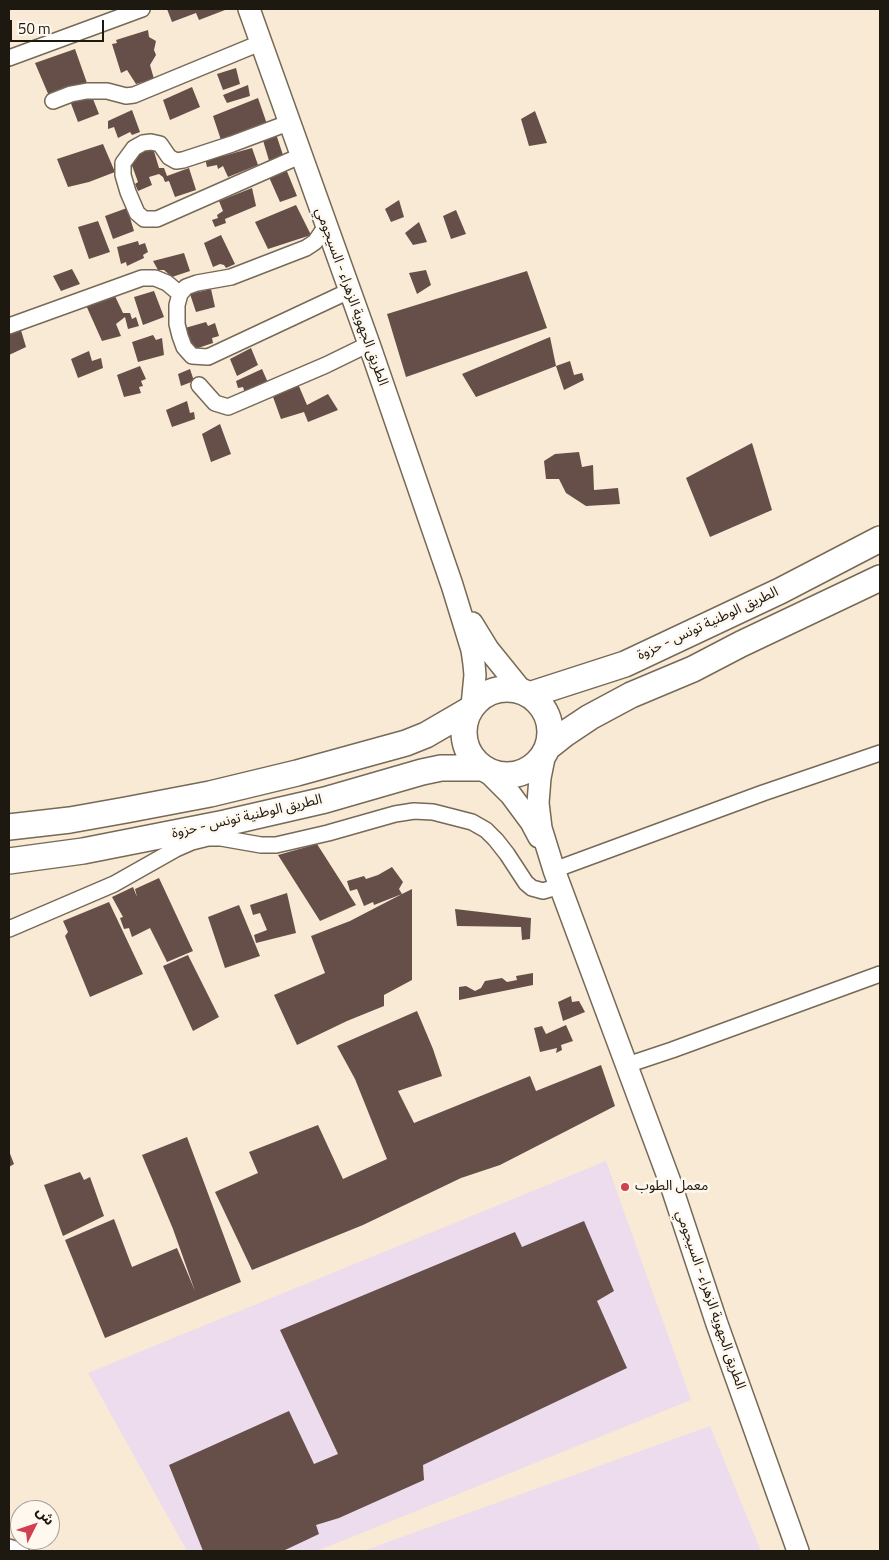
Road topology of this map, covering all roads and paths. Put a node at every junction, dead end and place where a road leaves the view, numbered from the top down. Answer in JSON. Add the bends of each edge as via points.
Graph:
{"nodes":[{"id":1,"x":142,"y":9,"type":"edge"},
{"id":2,"x":248,"y":9,"type":"edge"},
{"id":3,"x":260,"y":43,"type":"junction"},
{"id":4,"x":9,"y":58,"type":"edge"},
{"id":5,"x":53,"y":101,"type":"dead end"},
{"id":6,"x":288,"y":123,"type":"junction"},
{"id":7,"x":300,"y":156,"type":"junction"},
{"id":8,"x":326,"y":226,"type":"junction"},
{"id":9,"x":349,"y":291,"type":"junction"},
{"id":10,"x":180,"y":294,"type":"junction"},
{"id":11,"x":9,"y":326,"type":"edge"},
{"id":12,"x":369,"y":344,"type":"junction"},
{"id":13,"x":199,"y":385,"type":"dead end"},
{"id":14,"x":880,"y":539,"type":"edge"},
{"id":15,"x":880,"y":578,"type":"edge"},
{"id":16,"x":452,"y":585,"type":"junction"},
{"id":17,"x":526,"y":693,"type":"junction"},
{"id":18,"x":471,"y":708,"type":"junction"},
{"id":19,"x":546,"y":751,"type":"junction"},
{"id":20,"x":880,"y":753,"type":"edge"},
{"id":21,"x":485,"y":769,"type":"junction"},
{"id":22,"x":9,"y":827,"type":"edge"},
{"id":23,"x":9,"y":861,"type":"edge"},
{"id":24,"x":554,"y":869,"type":"junction"},
{"id":25,"x":9,"y":930,"type":"edge"},
{"id":26,"x":880,"y":974,"type":"edge"},
{"id":27,"x":627,"y":1065,"type":"junction"},
{"id":28,"x":9,"y":1547,"type":"edge"},
{"id":29,"x":21,"y":1551,"type":"edge"},
{"id":30,"x":798,"y":1551,"type":"edge"}],
"edges":[{"from":1,"to":4,"type":"street"},
{"from":2,"to":3,"type":"main road","name":"الطريق الجهوية الزهراء - السيجومي"},
{"from":3,"to":5,"type":"street","via":[[134,95],[87,90]]},
{"from":3,"to":6,"type":"main road","name":"الطريق الجهوية الزهراء - السيجومي"},
{"from":6,"to":7,"type":"main road","name":"الطريق الجهوية الزهراء - السيجومي"},
{"from":6,"to":7,"type":"street","via":[[176,161],[160,144],[143,143],[134,148],[123,163],[128,192],[137,213],[144,219],[157,219]]},
{"from":7,"to":8,"type":"main road","name":"الطريق الجهوية الزهراء - السيجومي"},
{"from":8,"to":9,"type":"main road","name":"الطريق الجهوية الزهراء - السيجومي"},
{"from":8,"to":10,"type":"street","via":[[315,242],[306,248],[231,276],[186,287]]},
{"from":9,"to":10,"type":"street","via":[[239,344],[201,358],[192,356],[180,336],[177,324]]},
{"from":9,"to":12,"type":"main road","name":"الطريق الجهوية الزهراء - السيجومي"},
{"from":10,"to":11,"type":"street","via":[[167,283],[155,278],[142,278]]},
{"from":12,"to":13,"type":"street","via":[[228,407],[215,403]]},
{"from":12,"to":16,"type":"main road","name":"الطريق الجهوية الزهراء - السيجومي"},
{"from":14,"to":17,"type":"highway","name":"الطريق الوطنية تونس - حزوة","via":[[780,591],[625,664]]},
{"from":15,"to":19,"type":"highway","via":[[590,717]]},
{"from":16,"to":17,"type":"main road","name":"الطريق الجهوية الزهراء - السيجومي","via":[[488,650]]},
{"from":16,"to":18,"type":"main road","name":"الطريق الجهوية الزهراء - السيجومي","via":[[474,664]]},
{"from":17,"to":18,"type":"highway","via":[[494,690],[482,696]]},
{"from":17,"to":19,"type":"highway","via":[[541,705],[548,718],[550,733]]},
{"from":18,"to":21,"type":"highway","via":[[464,722],[466,748],[473,760]]},
{"from":18,"to":22,"type":"highway","via":[[406,743],[298,773],[145,807]]},
{"from":19,"to":21,"type":"highway","via":[[537,764],[513,775],[499,775]]},
{"from":19,"to":24,"type":"main road","name":"الطريق الجهوية الزهراء - السيجومي","via":[[538,803],[541,828]]},
{"from":20,"to":24,"type":"street"},
{"from":21,"to":23,"type":"highway","name":"الطريق الوطنية تونس - حزوة","via":[[441,768],[225,823],[91,850]]},
{"from":21,"to":24,"type":"main road","name":"الطريق الجهوية الزهراء - السيجومي","via":[[511,795],[531,822]]},
{"from":24,"to":25,"type":"street","via":[[543,891],[537,891],[526,883],[508,854],[486,830],[472,822],[443,814],[414,811],[276,845],[221,838],[192,842],[114,884]]},
{"from":24,"to":27,"type":"main road","name":"الطريق الجهوية الزهراء - السيجومي"},
{"from":26,"to":27,"type":"street"},
{"from":27,"to":30,"type":"main road","name":"الطريق الجهوية الزهراء - السيجومي"},
{"from":28,"to":29,"type":"street"}]}
